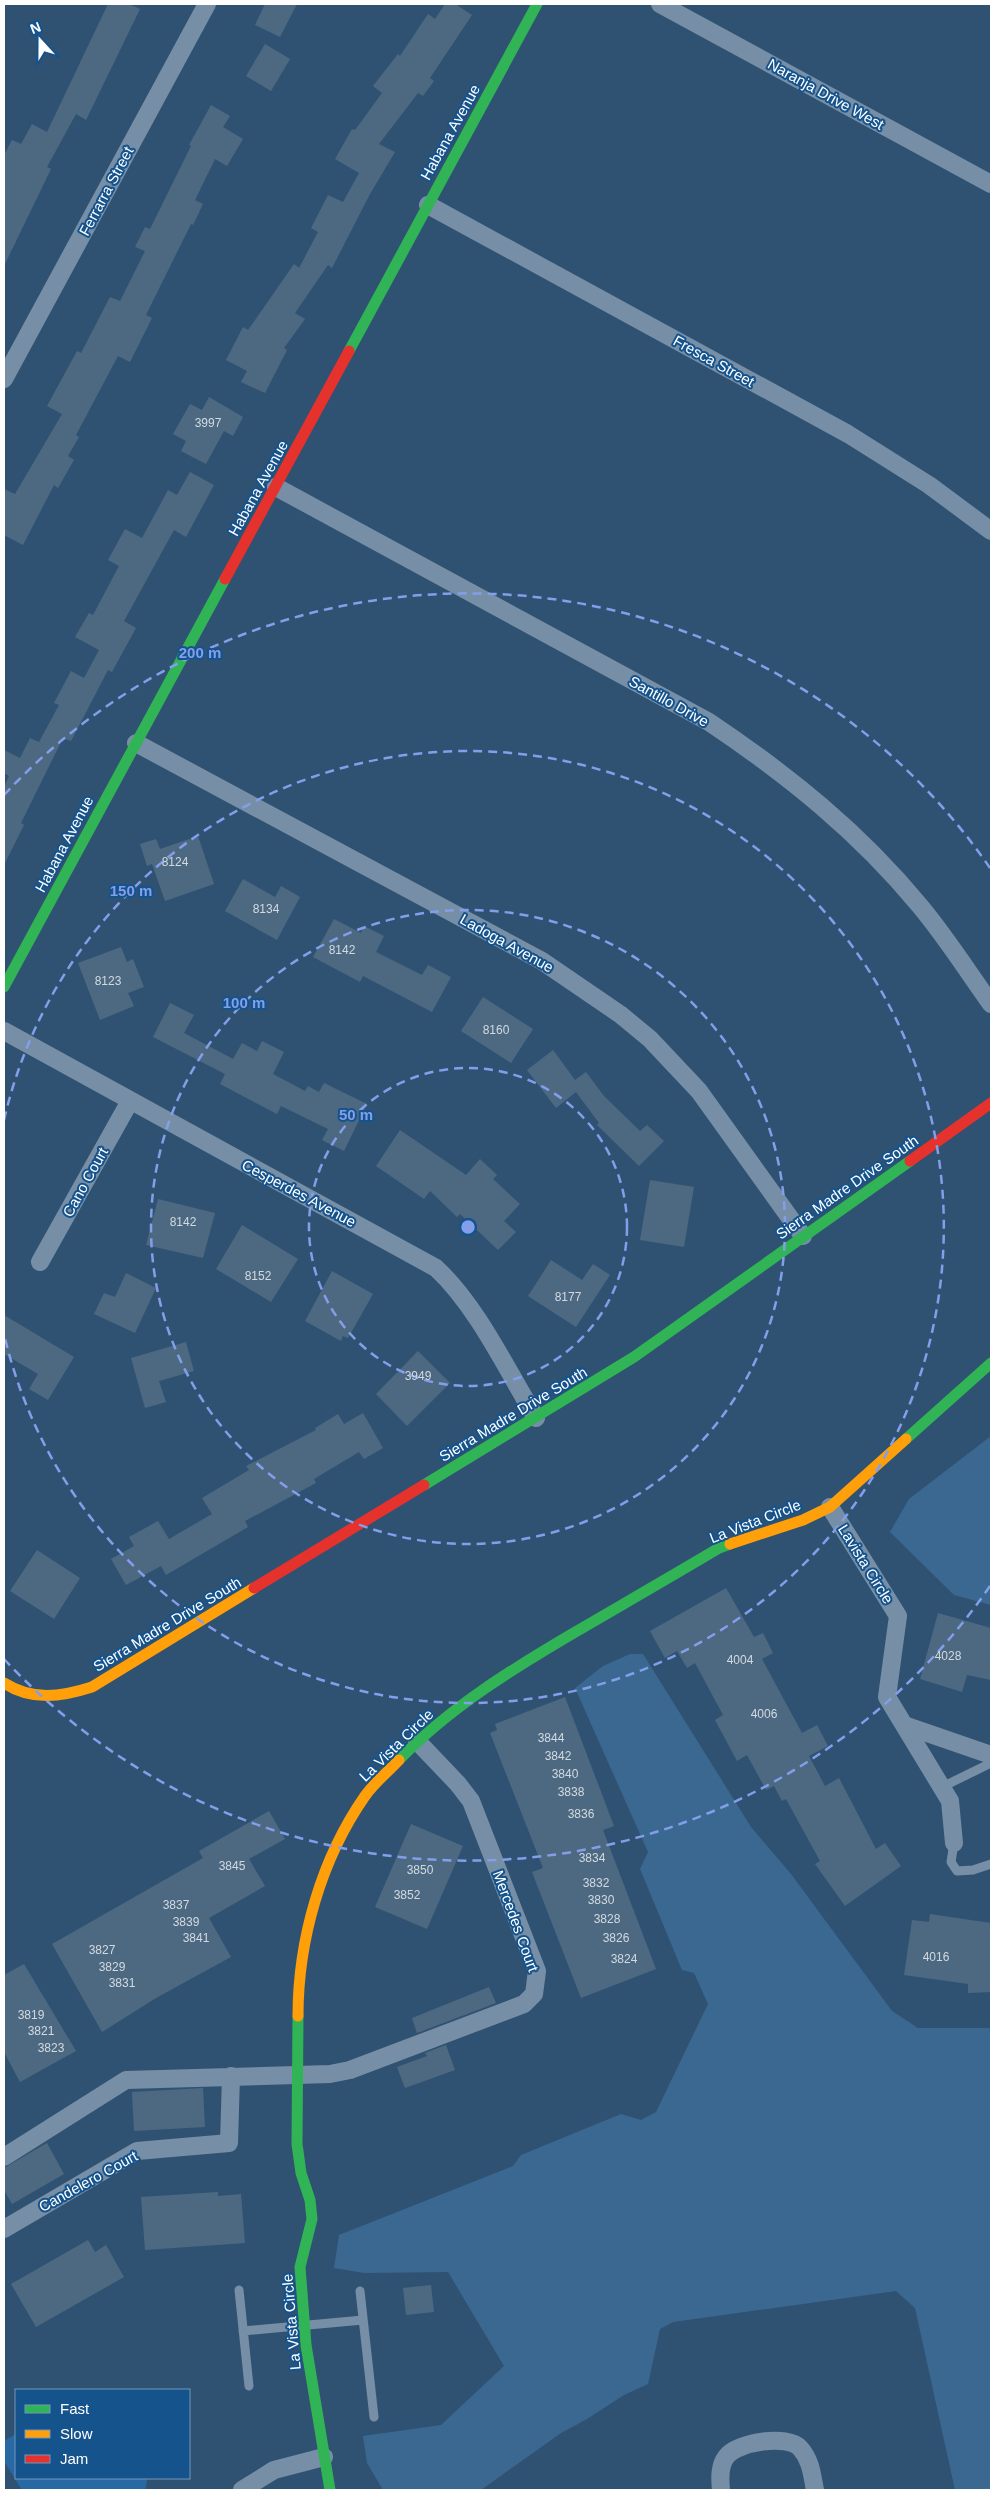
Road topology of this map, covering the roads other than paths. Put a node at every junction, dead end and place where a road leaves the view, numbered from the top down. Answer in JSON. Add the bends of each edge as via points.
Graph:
{"nodes":[{"id":1,"x":207,"y":4,"type":"edge"},
{"id":2,"x":537,"y":4,"type":"edge"},
{"id":3,"x":660,"y":4,"type":"edge"},
{"id":4,"x":991,"y":184,"type":"edge"},
{"id":5,"x":428,"y":205,"type":"junction"},
{"id":6,"x":4,"y":379,"type":"edge"},
{"id":7,"x":276,"y":487,"type":"junction"},
{"id":8,"x":991,"y":531,"type":"edge"},
{"id":9,"x":136,"y":743,"type":"junction"},
{"id":10,"x":4,"y":987,"type":"edge"},
{"id":11,"x":991,"y":1004,"type":"edge"},
{"id":12,"x":4,"y":1031,"type":"edge"},
{"id":13,"x":130,"y":1101,"type":"junction"},
{"id":14,"x":991,"y":1103,"type":"edge"},
{"id":15,"x":803,"y":1236,"type":"junction"},
{"id":16,"x":40,"y":1262,"type":"dead end"},
{"id":17,"x":991,"y":1364,"type":"edge"},
{"id":18,"x":536,"y":1418,"type":"junction"},
{"id":19,"x":830,"y":1507,"type":"junction"},
{"id":20,"x":4,"y":1683,"type":"edge"},
{"id":21,"x":904,"y":1725,"type":"junction"},
{"id":22,"x":418,"y":1741,"type":"junction"},
{"id":23,"x":991,"y":1755,"type":"edge"},
{"id":24,"x":991,"y":1763,"type":"edge"},
{"id":25,"x":942,"y":1787,"type":"junction"},
{"id":26,"x":954,"y":1843,"type":"joint"},
{"id":27,"x":991,"y":1864,"type":"edge"},
{"id":28,"x":231,"y":2076,"type":"junction"},
{"id":29,"x":299,"y":2076,"type":"junction"},
{"id":30,"x":4,"y":2157,"type":"edge"},
{"id":31,"x":4,"y":2229,"type":"edge"},
{"id":32,"x":239,"y":2290,"type":"dead end"},
{"id":33,"x":360,"y":2291,"type":"dead end"},
{"id":34,"x":363,"y":2320,"type":"junction"},
{"id":35,"x":306,"y":2325,"type":"junction"},
{"id":36,"x":243,"y":2331,"type":"junction"},
{"id":37,"x":249,"y":2386,"type":"dead end"},
{"id":38,"x":374,"y":2417,"type":"dead end"},
{"id":39,"x":324,"y":2457,"type":"junction"},
{"id":40,"x":242,"y":2490,"type":"edge"},
{"id":41,"x":330,"y":2490,"type":"edge"},
{"id":42,"x":721,"y":2490,"type":"edge"},
{"id":43,"x":815,"y":2490,"type":"edge"}],
"edges":[{"from":1,"to":6,"type":"street","name":"Ferrarra Street"},
{"from":2,"to":5,"type":"street","name":"Habana Avenue"},
{"from":3,"to":4,"type":"street","name":"Naranja Drive West"},
{"from":5,"to":7,"type":"street","name":"Habana Avenue"},
{"from":5,"to":8,"type":"street","name":"Fresca Street","via":[[848,434],[929,485]]},
{"from":7,"to":9,"type":"street","name":"Habana Avenue"},
{"from":7,"to":11,"type":"street","name":"Santillo Drive","via":[[709,722],[766,760],[843,825],[887,868],[921,907]]},
{"from":9,"to":10,"type":"street","name":"Habana Avenue"},
{"from":9,"to":15,"type":"street","name":"Ladoga Avenue","via":[[542,961],[621,1015],[650,1038],[699,1091]]},
{"from":12,"to":13,"type":"street","name":"Cesperdes Avenue"},
{"from":13,"to":16,"type":"street","name":"Cano Court"},
{"from":13,"to":18,"type":"street","name":"Cesperdes Avenue","via":[[436,1268],[468,1305]]},
{"from":14,"to":15,"type":"street","name":"Sierra Madre Drive South"},
{"from":15,"to":18,"type":"street","name":"Sierra Madre Drive South","via":[[634,1357]]},
{"from":17,"to":19,"type":"street","name":"La Vista Circle"},
{"from":18,"to":20,"type":"street","name":"Sierra Madre Drive South","via":[[92,1687],[69,1695],[45,1697],[25,1693]]},
{"from":19,"to":21,"type":"street","name":"Lavista Circle","via":[[898,1616],[887,1696]]},
{"from":19,"to":22,"type":"street","name":"La Vista Circle","via":[[803,1520],[719,1548],[468,1699]]},
{"from":21,"to":23,"type":"street"},
{"from":21,"to":25,"type":"street","name":"Lavista Circle"},
{"from":22,"to":29,"type":"street","name":"La Vista Circle","via":[[366,1796],[338,1844],[317,1892],[300,1968]]},
{"from":22,"to":29,"type":"street","name":"Mercedes Court","via":[[471,1801],[537,1971],[534,1994],[524,2004],[350,2070]]},
{"from":24,"to":25,"type":"lane"},
{"from":25,"to":26,"type":"street","name":"Lavista Circle","via":[[950,1801]]},
{"from":26,"to":27,"type":"lane","name":"Lavista Circle","via":[[951,1862],[957,1871]]},
{"from":28,"to":29,"type":"street"},
{"from":28,"to":30,"type":"street","via":[[126,2080]]},
{"from":28,"to":31,"type":"street","name":"Candelero Court","via":[[229,2143],[137,2151]]},
{"from":29,"to":35,"type":"street","name":"La Vista Circle","via":[[296,2144],[312,2218],[300,2267]]},
{"from":32,"to":36,"type":"lane"},
{"from":33,"to":34,"type":"lane"},
{"from":34,"to":35,"type":"lane"},
{"from":34,"to":38,"type":"lane"},
{"from":35,"to":36,"type":"lane"},
{"from":35,"to":39,"type":"street","name":"La Vista Circle","via":[[306,2345]]},
{"from":36,"to":37,"type":"lane"},
{"from":39,"to":40,"type":"street","via":[[274,2470]]},
{"from":39,"to":41,"type":"street","name":"La Vista Circle"},
{"from":42,"to":43,"type":"street","via":[[720,2477],[726,2456],[743,2445],[782,2439],[799,2446],[809,2460]]}]}
